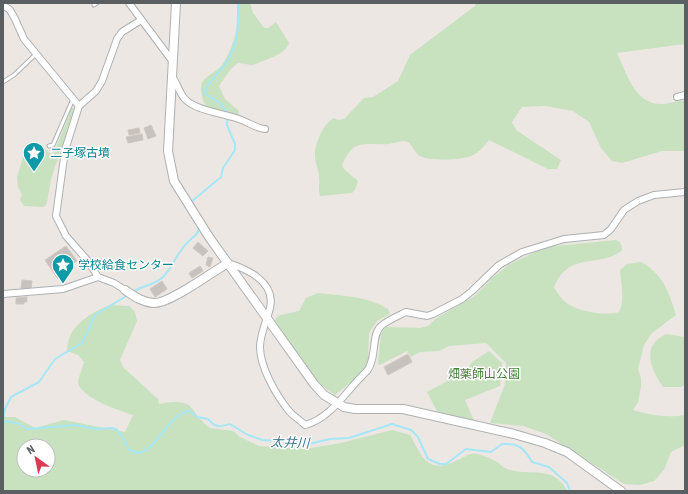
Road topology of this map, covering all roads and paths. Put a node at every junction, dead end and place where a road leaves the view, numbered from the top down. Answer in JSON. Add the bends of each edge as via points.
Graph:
{"nodes":[{"id":1,"x":176,"y":3,"type":"edge"},
{"id":2,"x":132,"y":4,"type":"edge"},
{"id":3,"x":3,"y":5,"type":"edge"},
{"id":4,"x":141,"y":20,"type":"junction"},
{"id":5,"x":36,"y":54,"type":"junction"},
{"id":6,"x":173,"y":62,"type":"junction"},
{"id":7,"x":172,"y":76,"type":"junction"},
{"id":8,"x":3,"y":82,"type":"edge"},
{"id":9,"x":685,"y":95,"type":"edge"},
{"id":10,"x":677,"y":97,"type":"dead end"},
{"id":11,"x":73,"y":99,"type":"junction"},
{"id":12,"x":79,"y":106,"type":"junction"},
{"id":13,"x":265,"y":129,"type":"dead end"},
{"id":14,"x":49,"y":146,"type":"dead end"},
{"id":15,"x":685,"y":192,"type":"edge"},
{"id":16,"x":228,"y":263,"type":"junction"},
{"id":17,"x":98,"y":277,"type":"junction"},
{"id":18,"x":125,"y":290,"type":"joint"},
{"id":19,"x":3,"y":294,"type":"edge"},
{"id":20,"x":266,"y":317,"type":"junction"},
{"id":21,"x":336,"y":403,"type":"junction"},
{"id":22,"x":621,"y":491,"type":"edge"}],
"edges":[{"from":1,"to":6,"type":"street"},
{"from":2,"to":4,"type":"street"},
{"from":3,"to":5,"type":"street","via":[[10,10],[24,39]]},
{"from":4,"to":6,"type":"street"},
{"from":4,"to":12,"type":"street","via":[[122,32],[112,48],[102,81],[96,91]]},
{"from":5,"to":8,"type":"lane"},
{"from":5,"to":11,"type":"street"},
{"from":6,"to":7,"type":"street"},
{"from":7,"to":13,"type":"street","via":[[183,97],[201,110],[232,116]]},
{"from":7,"to":16,"type":"street","via":[[168,151],[174,181],[182,197]]},
{"from":9,"to":10,"type":"street"},
{"from":11,"to":12,"type":"street"},
{"from":11,"to":14,"type":"lane","via":[[53,145]]},
{"from":12,"to":17,"type":"street","via":[[65,150],[56,216],[66,236],[88,260]]},
{"from":15,"to":21,"type":"street","via":[[654,195],[638,201],[624,210],[604,235],[560,240],[522,252],[499,265],[462,299],[427,316],[406,312],[380,326],[376,334],[372,364]]},
{"from":16,"to":18,"type":"street","via":[[167,300],[152,303]]},
{"from":16,"to":20,"type":"street"},
{"from":16,"to":20,"type":"street","via":[[254,274],[265,284],[270,306]]},
{"from":17,"to":18,"type":"street"},
{"from":17,"to":19,"type":"street","via":[[63,289]]},
{"from":20,"to":21,"type":"street","via":[[314,384]]},
{"from":20,"to":21,"type":"street","via":[[260,346],[264,364],[280,399],[290,412],[305,425],[314,423],[328,414]]},
{"from":21,"to":22,"type":"street","via":[[355,409],[403,409],[545,443],[567,452]]}]}
